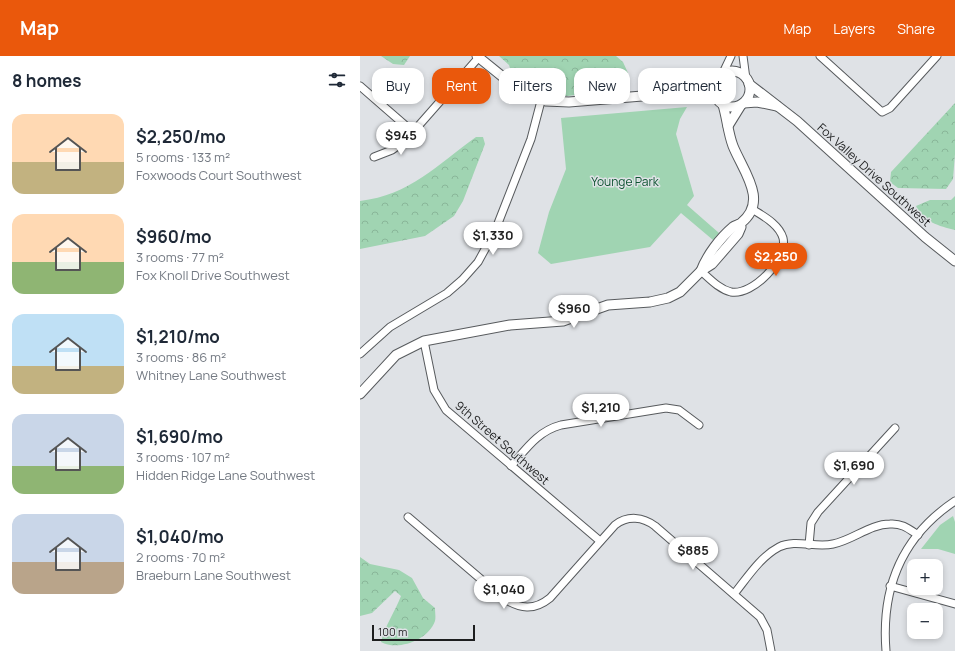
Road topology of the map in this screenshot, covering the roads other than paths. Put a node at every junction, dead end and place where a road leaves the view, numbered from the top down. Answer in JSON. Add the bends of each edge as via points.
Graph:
{"nodes":[{"id":1,"x":479,"y":56,"type":"edge"},
{"id":2,"x":731,"y":56,"type":"edge"},
{"id":3,"x":743,"y":56,"type":"edge"},
{"id":4,"x":820,"y":56,"type":"edge"},
{"id":5,"x":938,"y":56,"type":"edge"},
{"id":6,"x":724,"y":68,"type":"edge"},
{"id":7,"x":736,"y":73,"type":"edge"},
{"id":8,"x":499,"y":74,"type":"edge"},
{"id":9,"x":747,"y":82,"type":"junction"},
{"id":10,"x":360,"y":86,"type":"edge"},
{"id":11,"x":638,"y":96,"type":"edge"},
{"id":12,"x":566,"y":102,"type":"edge"},
{"id":13,"x":540,"y":104,"type":"edge"},
{"id":14,"x":721,"y":104,"type":"edge"},
{"id":15,"x":726,"y":104,"type":"edge"},
{"id":16,"x":742,"y":104,"type":"junction"},
{"id":17,"x":778,"y":106,"type":"junction"},
{"id":18,"x":728,"y":126,"type":"junction"},
{"id":19,"x":414,"y":133,"type":"junction"},
{"id":20,"x":374,"y":156,"type":"dead end"},
{"id":21,"x":752,"y":209,"type":"junction"},
{"id":22,"x":955,"y":261,"type":"edge"},
{"id":23,"x":701,"y":271,"type":"junction"},
{"id":24,"x":424,"y":341,"type":"junction"},
{"id":25,"x":360,"y":354,"type":"edge"},
{"id":26,"x":360,"y":394,"type":"edge"},
{"id":27,"x":699,"y":425,"type":"dead end"},
{"id":28,"x":895,"y":428,"type":"dead end"},
{"id":29,"x":512,"y":466,"type":"junction"},
{"id":30,"x":955,"y":501,"type":"edge"},
{"id":31,"x":408,"y":517,"type":"dead end"},
{"id":32,"x":918,"y":535,"type":"junction"},
{"id":33,"x":600,"y":541,"type":"junction"},
{"id":34,"x":809,"y":545,"type":"junction"},
{"id":35,"x":890,"y":586,"type":"junction"},
{"id":36,"x":734,"y":594,"type":"junction"},
{"id":37,"x":955,"y":604,"type":"edge"},
{"id":38,"x":771,"y":651,"type":"edge"},
{"id":39,"x":886,"y":651,"type":"edge"}],
"edges":[{"from":1,"to":8,"type":"street"},
{"from":1,"to":19,"type":"street"},
{"from":2,"to":6,"type":"street"},
{"from":3,"to":9,"type":"street"},
{"from":4,"to":5,"type":"street","via":[[882,112],[890,108]]},
{"from":7,"to":9,"type":"street","via":[[743,75]]},
{"from":9,"to":16,"type":"street","via":[[749,94]]},
{"from":9,"to":17,"type":"street","name":"Fox Valley Drive Southwest"},
{"from":10,"to":19,"type":"street"},
{"from":11,"to":12,"type":"street"},
{"from":13,"to":25,"type":"street","via":[[531,139],[495,231],[478,262],[447,293],[390,327]]},
{"from":14,"to":18,"type":"street"},
{"from":15,"to":16,"type":"street","via":[[735,107]]},
{"from":16,"to":17,"type":"street","via":[[757,102]]},
{"from":16,"to":18,"type":"street"},
{"from":17,"to":22,"type":"street","name":"Fox Valley Drive Southwest","via":[[940,251]]},
{"from":18,"to":21,"type":"street","via":[[733,147],[754,193]]},
{"from":19,"to":20,"type":"street","via":[[392,150]]},
{"from":21,"to":23,"type":"street","via":[[740,224],[738,234],[716,260]]},
{"from":21,"to":23,"type":"street","via":[[769,219],[782,237],[783,250],[777,262],[758,283],[738,292],[725,290]]},
{"from":23,"to":24,"type":"street","via":[[680,292],[663,300],[608,305],[563,321],[510,325]]},
{"from":24,"to":26,"type":"street","via":[[396,355]]},
{"from":24,"to":29,"type":"street","name":"9th Street Southwest","via":[[432,383],[441,404],[455,419]]},
{"from":27,"to":29,"type":"street","via":[[679,410],[666,408],[561,425],[538,435]]},
{"from":28,"to":34,"type":"street","via":[[818,512],[811,523]]},
{"from":29,"to":33,"type":"street","name":"9th Street Southwest"},
{"from":30,"to":32,"type":"street"},
{"from":31,"to":33,"type":"street","via":[[503,598],[522,607],[538,606],[550,598]]},
{"from":32,"to":34,"type":"street","via":[[901,525],[885,524],[838,543],[824,546]]},
{"from":32,"to":35,"type":"street","via":[[899,564]]},
{"from":33,"to":36,"type":"street","via":[[620,521],[632,518],[644,520],[656,526]]},
{"from":34,"to":36,"type":"street","via":[[787,544],[773,550]]},
{"from":35,"to":37,"type":"street"},
{"from":35,"to":39,"type":"street","via":[[885,615]]},
{"from":36,"to":38,"type":"street","via":[[762,620],[767,630]]}]}
